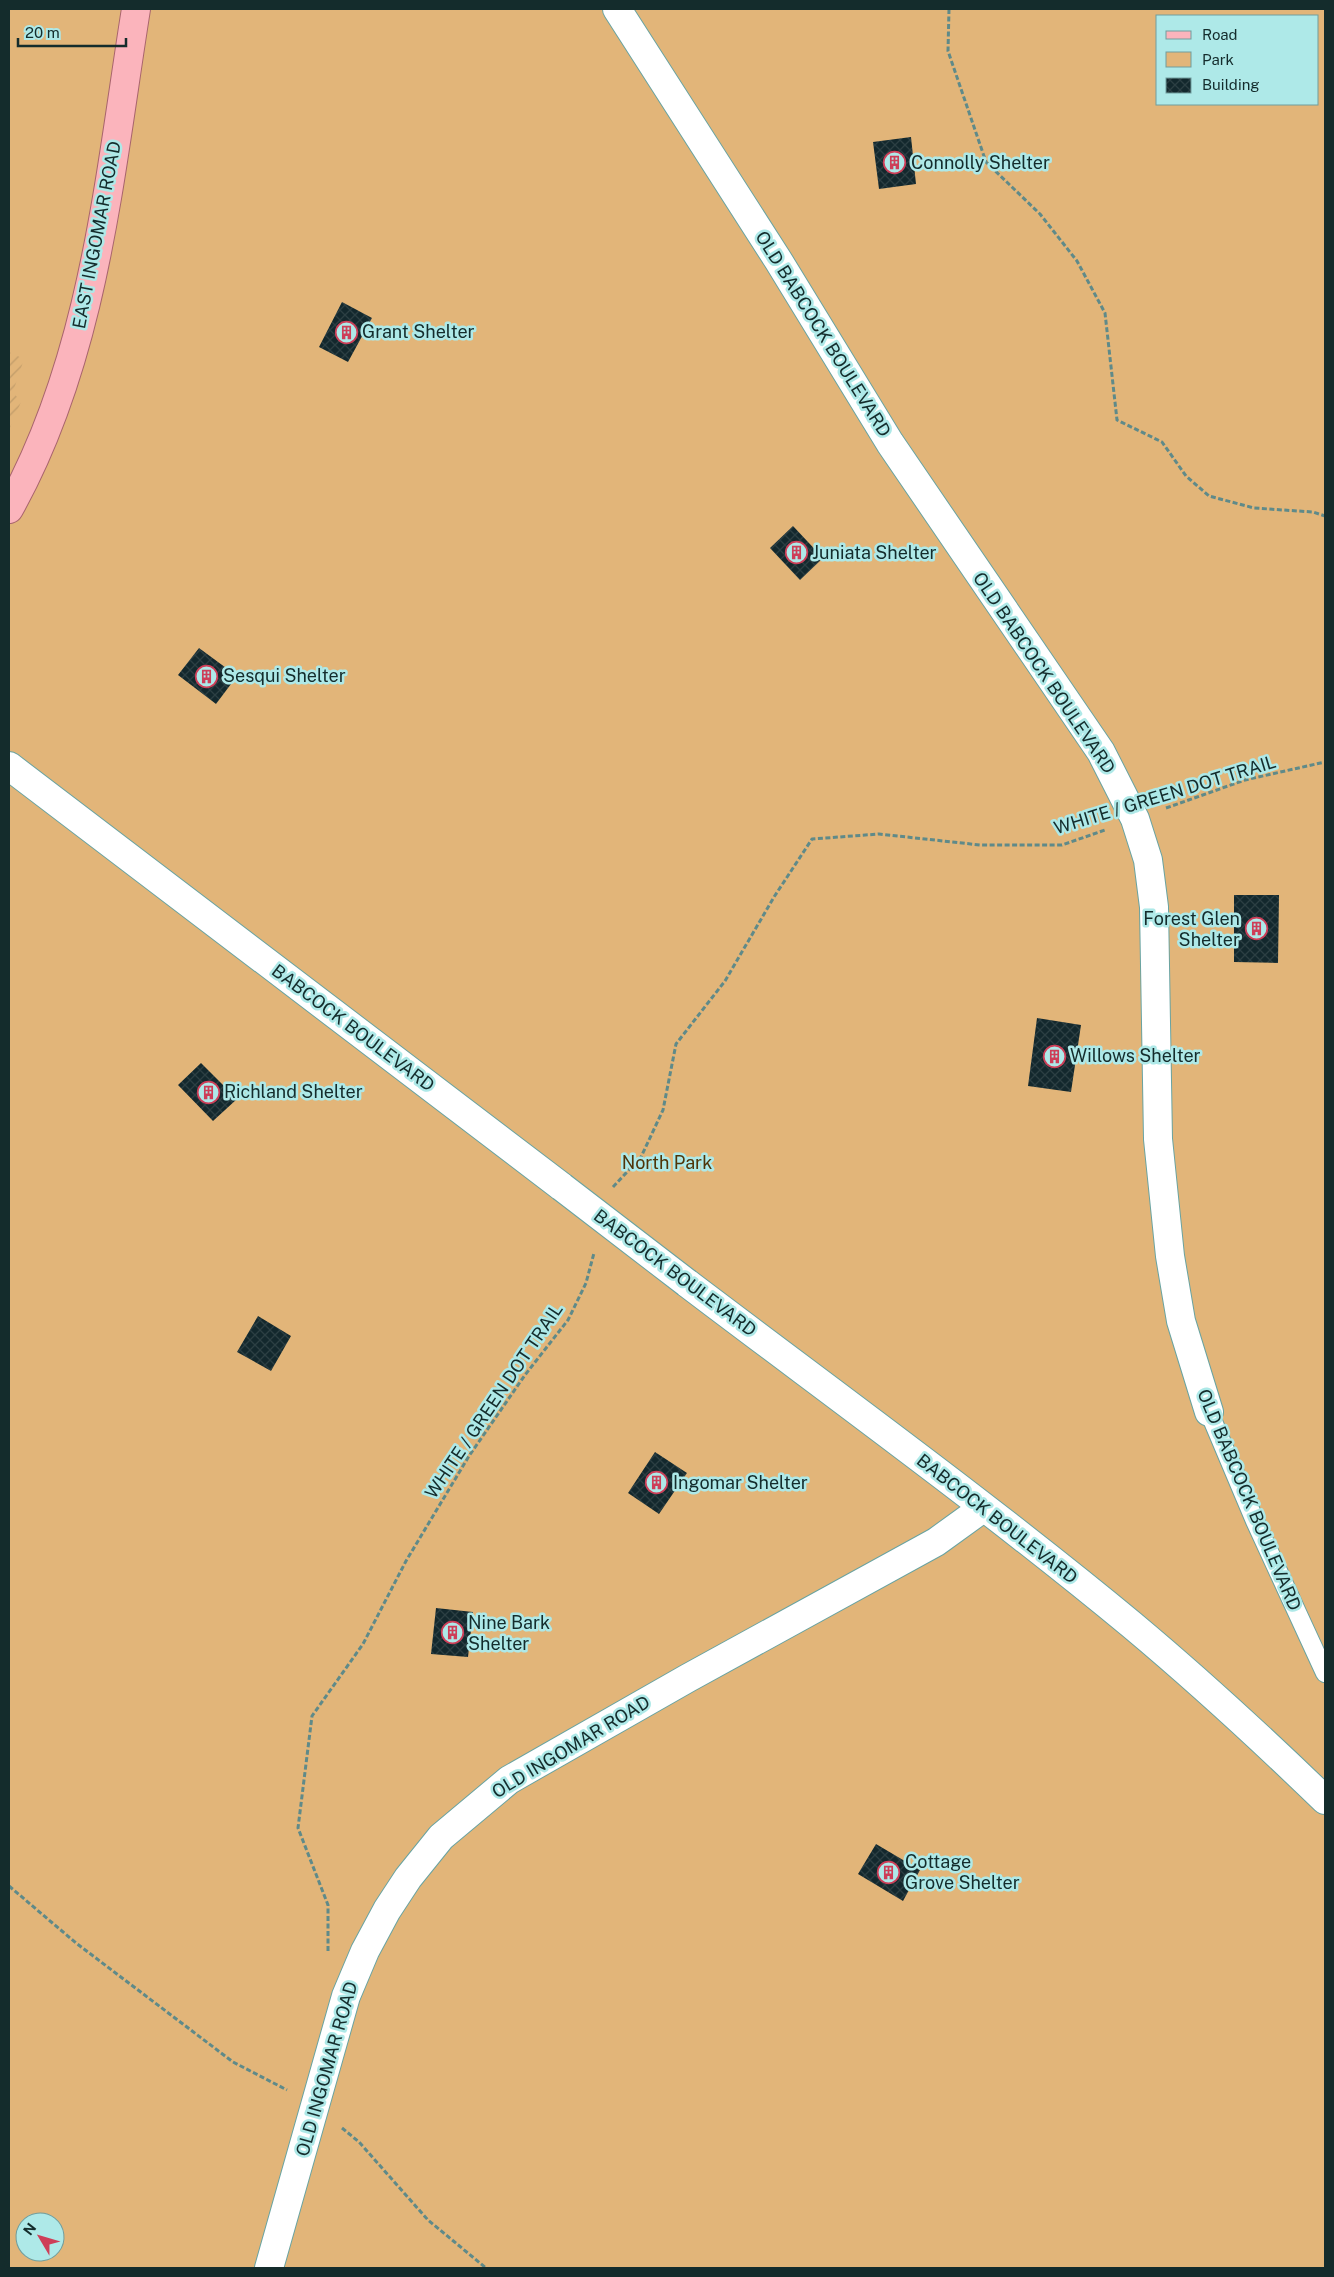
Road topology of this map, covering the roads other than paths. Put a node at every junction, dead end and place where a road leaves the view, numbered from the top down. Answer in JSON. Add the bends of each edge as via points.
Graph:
{"nodes":[{"id":1,"x":136,"y":9,"type":"edge"},
{"id":2,"x":617,"y":9,"type":"edge"},
{"id":3,"x":9,"y":509,"type":"edge"},
{"id":4,"x":9,"y":766,"type":"edge"},
{"id":5,"x":1209,"y":1412,"type":"joint"},
{"id":6,"x":983,"y":1508,"type":"junction"},
{"id":7,"x":1325,"y":1673,"type":"edge"},
{"id":8,"x":1325,"y":1800,"type":"edge"},
{"id":9,"x":269,"y":2268,"type":"edge"}],
"edges":[{"from":1,"to":3,"type":"main road","name":"EAST INGOMAR ROAD","via":[[95,265],[81,329],[37,450]]},
{"from":2,"to":5,"type":"street","name":"OLD BABCOCK BOULEVARD","via":[[778,260],[890,443],[1101,752],[1135,819],[1148,860],[1154,908],[1158,1139],[1170,1256],[1180,1321]]},
{"from":4,"to":6,"type":"street","name":"BABCOCK BOULEVARD","bridge":true},
{"from":5,"to":7,"type":"lane","name":"OLD BABCOCK BOULEVARD"},
{"from":6,"to":8,"type":"street","name":"BABCOCK BOULEVARD","via":[[1132,1625],[1240,1717]]},
{"from":6,"to":9,"type":"street","name":"OLD INGOMAR ROAD","via":[[936,1542],[509,1780],[441,1837],[386,1910],[346,1996]]}]}
